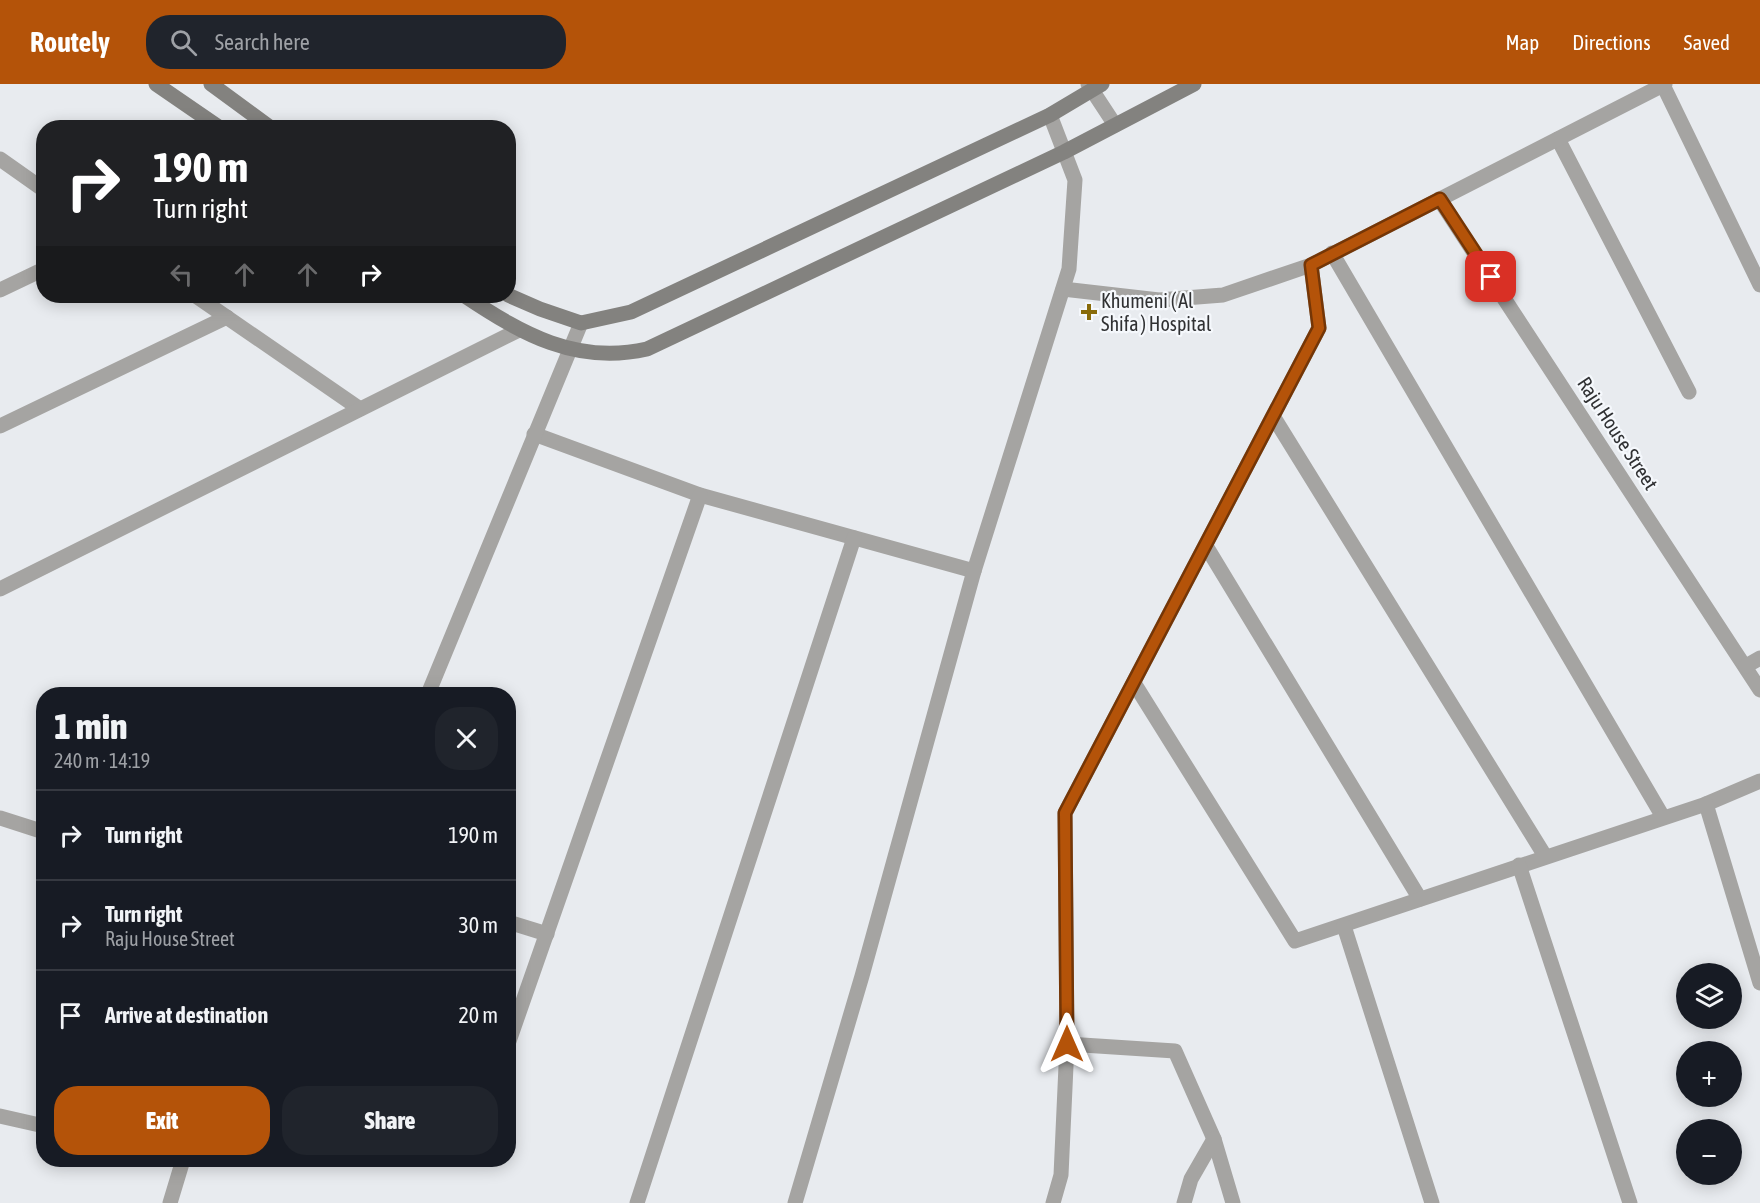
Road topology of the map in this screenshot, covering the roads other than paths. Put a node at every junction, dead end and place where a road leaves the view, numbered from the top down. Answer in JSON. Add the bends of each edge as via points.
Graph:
{"nodes":[{"id":1,"x":156,"y":84,"type":"edge"},
{"id":2,"x":212,"y":84,"type":"edge"},
{"id":3,"x":1194,"y":84,"type":"edge"},
{"id":4,"x":1664,"y":85,"type":"edge"},
{"id":5,"x":1094,"y":86,"type":"edge"},
{"id":6,"x":1050,"y":115,"type":"junction"},
{"id":7,"x":208,"y":120,"type":"edge"},
{"id":8,"x":261,"y":120,"type":"edge"},
{"id":9,"x":1115,"y":125,"type":"junction"},
{"id":10,"x":1558,"y":139,"type":"junction"},
{"id":11,"x":1064,"y":152,"type":"junction"},
{"id":12,"x":0,"y":159,"type":"edge"},
{"id":13,"x":15,"y":170,"type":"junction"},
{"id":14,"x":0,"y":176,"type":"edge"},
{"id":15,"x":36,"y":184,"type":"edge"},
{"id":16,"x":1440,"y":199,"type":"junction"},
{"id":17,"x":1332,"y":253,"type":"junction"},
{"id":18,"x":1311,"y":265,"type":"junction"},
{"id":19,"x":36,"y":273,"type":"edge"},
{"id":20,"x":1760,"y":285,"type":"edge"},
{"id":21,"x":1063,"y":289,"type":"junction"},
{"id":22,"x":0,"y":290,"type":"edge"},
{"id":23,"x":516,"y":298,"type":"edge"},
{"id":24,"x":206,"y":303,"type":"edge"},
{"id":25,"x":476,"y":303,"type":"edge"},
{"id":26,"x":227,"y":317,"type":"junction"},
{"id":27,"x":581,"y":323,"type":"junction"},
{"id":28,"x":519,"y":330,"type":"junction"},
{"id":29,"x":570,"y":349,"type":"junction"},
{"id":30,"x":1689,"y":392,"type":"dead end"},
{"id":31,"x":360,"y":409,"type":"junction"},
{"id":32,"x":1273,"y":416,"type":"junction"},
{"id":33,"x":0,"y":426,"type":"edge"},
{"id":34,"x":534,"y":434,"type":"junction"},
{"id":35,"x":700,"y":495,"type":"junction"},
{"id":36,"x":854,"y":537,"type":"junction"},
{"id":37,"x":1206,"y":546,"type":"junction"},
{"id":38,"x":974,"y":571,"type":"junction"},
{"id":39,"x":0,"y":589,"type":"edge"},
{"id":40,"x":1760,"y":658,"type":"edge"},
{"id":41,"x":1746,"y":666,"type":"junction"},
{"id":42,"x":1134,"y":684,"type":"junction"},
{"id":43,"x":431,"y":687,"type":"edge"},
{"id":44,"x":1760,"y":690,"type":"edge"},
{"id":45,"x":1760,"y":781,"type":"edge"},
{"id":46,"x":1706,"y":804,"type":"junction"},
{"id":47,"x":1663,"y":817,"type":"junction"},
{"id":48,"x":0,"y":818,"type":"edge"},
{"id":49,"x":36,"y":829,"type":"edge"},
{"id":50,"x":1545,"y":856,"type":"junction"},
{"id":51,"x":1519,"y":865,"type":"junction"},
{"id":52,"x":1420,"y":899,"type":"junction"},
{"id":53,"x":516,"y":924,"type":"edge"},
{"id":54,"x":1344,"y":926,"type":"junction"},
{"id":55,"x":547,"y":934,"type":"junction"},
{"id":56,"x":1760,"y":983,"type":"edge"},
{"id":57,"x":516,"y":1021,"type":"edge"},
{"id":58,"x":1067,"y":1044,"type":"junction"},
{"id":59,"x":0,"y":1116,"type":"edge"},
{"id":60,"x":36,"y":1124,"type":"edge"},
{"id":61,"x":1214,"y":1139,"type":"junction"},
{"id":62,"x":181,"y":1167,"type":"edge"},
{"id":63,"x":170,"y":1203,"type":"edge"},
{"id":64,"x":637,"y":1203,"type":"edge"},
{"id":65,"x":795,"y":1203,"type":"edge"},
{"id":66,"x":1053,"y":1203,"type":"edge"},
{"id":67,"x":1184,"y":1203,"type":"edge"},
{"id":68,"x":1233,"y":1203,"type":"edge"},
{"id":69,"x":1432,"y":1203,"type":"edge"},
{"id":70,"x":1630,"y":1203,"type":"edge"}],
"edges":[{"from":1,"to":7,"type":"main road"},
{"from":2,"to":8,"type":"main road"},
{"from":3,"to":9,"type":"main road"},
{"from":4,"to":10,"type":"street"},
{"from":4,"to":20,"type":"street"},
{"from":5,"to":6,"type":"main road"},
{"from":5,"to":9,"type":"street"},
{"from":6,"to":11,"type":"street"},
{"from":6,"to":27,"type":"main road","via":[[631,312]]},
{"from":9,"to":11,"type":"main road"},
{"from":10,"to":16,"type":"street"},
{"from":10,"to":30,"type":"street"},
{"from":11,"to":21,"type":"street","via":[[1075,180],[1070,269]]},
{"from":11,"to":29,"type":"main road","via":[[647,349],[602,355]]},
{"from":12,"to":13,"type":"street"},
{"from":13,"to":14,"type":"street"},
{"from":13,"to":15,"type":"street"},
{"from":16,"to":17,"type":"street"},
{"from":16,"to":41,"type":"street","name":"Raju House Street"},
{"from":17,"to":18,"type":"street"},
{"from":17,"to":47,"type":"street"},
{"from":18,"to":21,"type":"street","via":[[1223,295],[1159,300]]},
{"from":18,"to":32,"type":"street","via":[[1319,328]]},
{"from":19,"to":22,"type":"street"},
{"from":21,"to":38,"type":"street"},
{"from":23,"to":27,"type":"main road"},
{"from":24,"to":26,"type":"street"},
{"from":25,"to":28,"type":"main road"},
{"from":26,"to":31,"type":"street"},
{"from":26,"to":33,"type":"street"},
{"from":27,"to":29,"type":"street"},
{"from":28,"to":29,"type":"main road"},
{"from":28,"to":31,"type":"street"},
{"from":29,"to":34,"type":"street"},
{"from":31,"to":39,"type":"street"},
{"from":32,"to":37,"type":"street"},
{"from":32,"to":50,"type":"street"},
{"from":34,"to":35,"type":"street"},
{"from":34,"to":43,"type":"street"},
{"from":35,"to":36,"type":"street"},
{"from":35,"to":55,"type":"street"},
{"from":36,"to":38,"type":"street"},
{"from":36,"to":64,"type":"street"},
{"from":37,"to":42,"type":"street"},
{"from":37,"to":52,"type":"street"},
{"from":38,"to":65,"type":"street"},
{"from":40,"to":41,"type":"street"},
{"from":41,"to":44,"type":"street","name":"Raju House Street"},
{"from":42,"to":54,"type":"street","via":[[1295,940]]},
{"from":42,"to":58,"type":"street","via":[[1065,813]]},
{"from":45,"to":46,"type":"street"},
{"from":46,"to":47,"type":"street"},
{"from":46,"to":56,"type":"street"},
{"from":47,"to":50,"type":"street"},
{"from":48,"to":49,"type":"street"},
{"from":50,"to":51,"type":"street"},
{"from":51,"to":52,"type":"street"},
{"from":51,"to":70,"type":"street"},
{"from":52,"to":54,"type":"street"},
{"from":53,"to":55,"type":"street"},
{"from":54,"to":69,"type":"street"},
{"from":55,"to":57,"type":"street"},
{"from":58,"to":61,"type":"street","via":[[1175,1051]]},
{"from":58,"to":66,"type":"street","via":[[1061,1175]]},
{"from":59,"to":60,"type":"street"},
{"from":61,"to":67,"type":"street","via":[[1191,1179]]},
{"from":61,"to":68,"type":"street"},
{"from":62,"to":63,"type":"street"}]}
